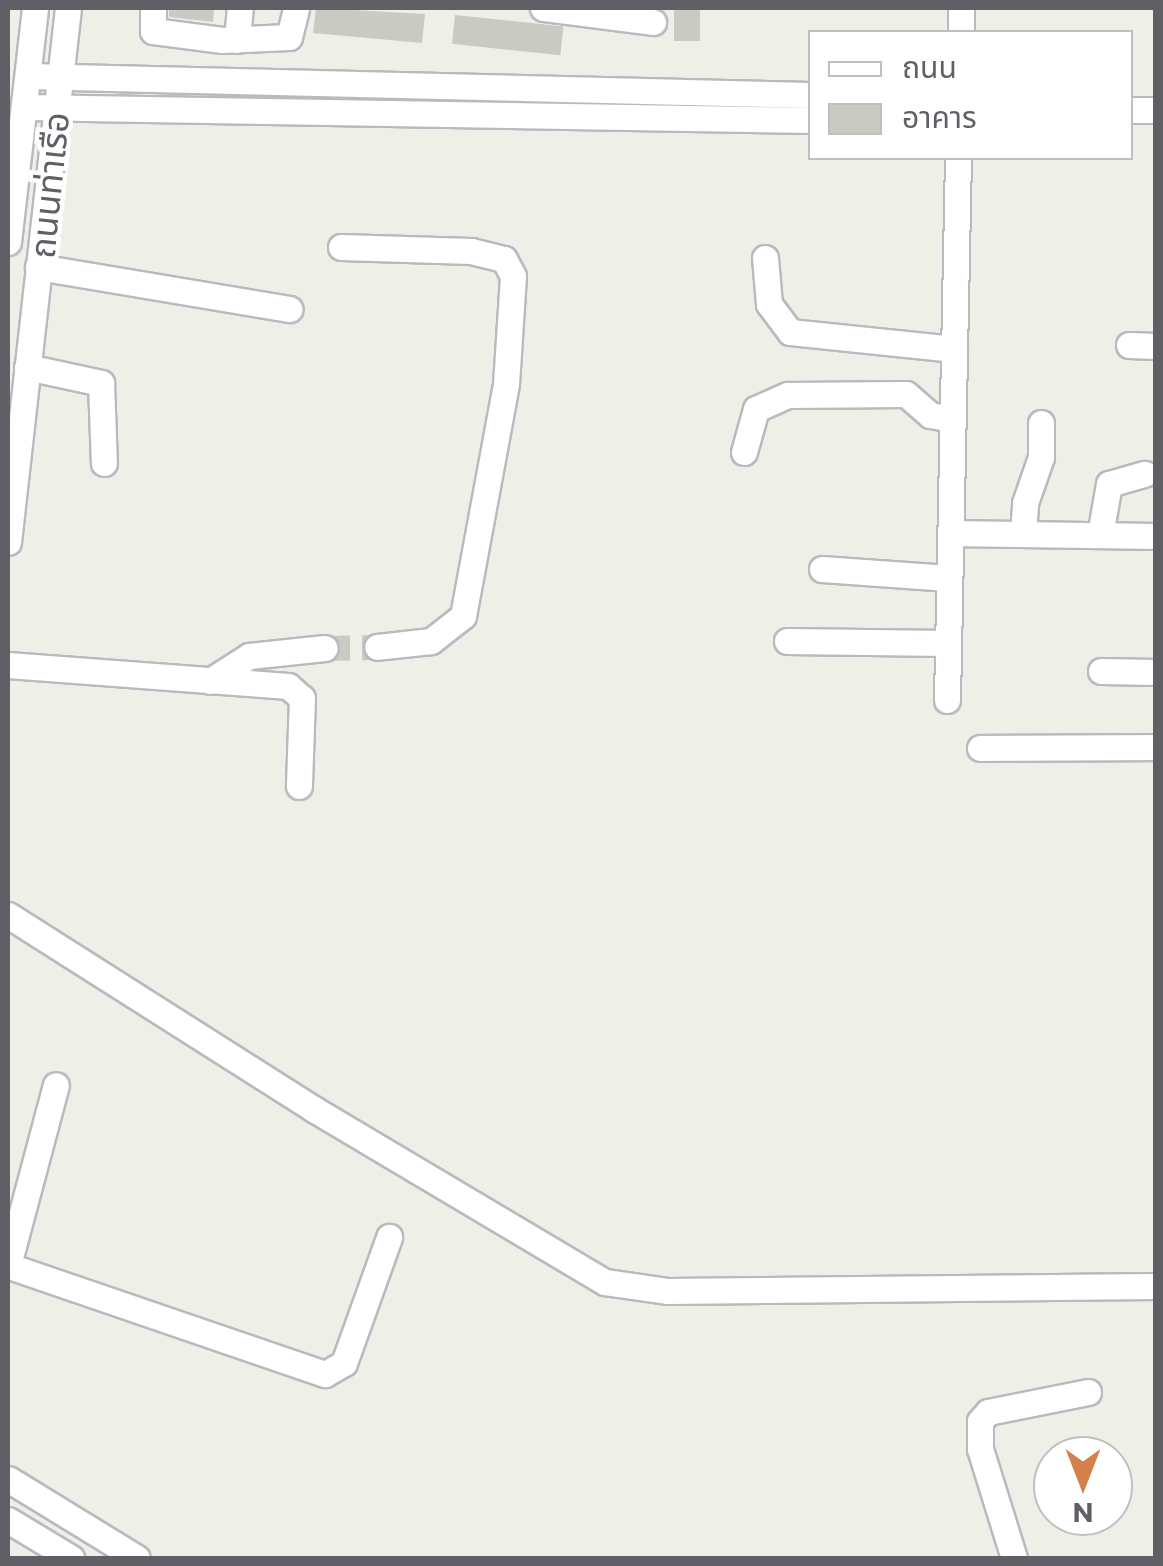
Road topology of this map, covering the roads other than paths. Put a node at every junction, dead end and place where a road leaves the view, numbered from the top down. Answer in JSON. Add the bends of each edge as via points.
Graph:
{"nodes":[{"id":1,"x":36,"y":8,"type":"edge"},
{"id":2,"x":68,"y":8,"type":"edge"},
{"id":3,"x":152,"y":8,"type":"edge"},
{"id":4,"x":240,"y":8,"type":"edge"},
{"id":5,"x":296,"y":8,"type":"edge"},
{"id":6,"x":543,"y":8,"type":"edge"},
{"id":7,"x":590,"y":9,"type":"edge"},
{"id":8,"x":653,"y":22,"type":"dead end"},
{"id":9,"x":237,"y":40,"type":"junction"},
{"id":10,"x":28,"y":76,"type":"junction"},
{"id":11,"x":60,"y":76,"type":"junction"},
{"id":12,"x":808,"y":95,"type":"edge"},
{"id":13,"x":25,"y":108,"type":"junction"},
{"id":14,"x":56,"y":108,"type":"junction"},
{"id":15,"x":808,"y":120,"type":"edge"},
{"id":16,"x":958,"y":160,"type":"edge"},
{"id":17,"x":10,"y":209,"type":"edge"},
{"id":18,"x":8,"y":242,"type":"edge"},
{"id":19,"x":341,"y":248,"type":"dead end"},
{"id":20,"x":765,"y":258,"type":"dead end"},
{"id":21,"x":38,"y":267,"type":"junction"},
{"id":22,"x":290,"y":309,"type":"dead end"},
{"id":23,"x":1129,"y":345,"type":"dead end"},
{"id":24,"x":1156,"y":346,"type":"edge"},
{"id":25,"x":954,"y":349,"type":"junction"},
{"id":26,"x":27,"y":367,"type":"junction"},
{"id":27,"x":952,"y":420,"type":"junction"},
{"id":28,"x":1041,"y":423,"type":"dead end"},
{"id":29,"x":744,"y":452,"type":"dead end"},
{"id":30,"x":104,"y":462,"type":"dead end"},
{"id":31,"x":1145,"y":474,"type":"dead end"},
{"id":32,"x":950,"y":533,"type":"junction"},
{"id":33,"x":1023,"y":534,"type":"junction"},
{"id":34,"x":1100,"y":535,"type":"junction"},
{"id":35,"x":1156,"y":536,"type":"edge"},
{"id":36,"x":8,"y":542,"type":"edge"},
{"id":37,"x":822,"y":569,"type":"dead end"},
{"id":38,"x":949,"y":578,"type":"junction"},
{"id":39,"x":788,"y":642,"type":"dead end"},
{"id":40,"x":948,"y":643,"type":"junction"},
{"id":41,"x":377,"y":646,"type":"tunnel mouth"},
{"id":42,"x":325,"y":648,"type":"tunnel mouth"},
{"id":43,"x":8,"y":665,"type":"edge"},
{"id":44,"x":1101,"y":670,"type":"dead end"},
{"id":45,"x":1156,"y":672,"type":"edge"},
{"id":46,"x":210,"y":681,"type":"junction"},
{"id":47,"x":946,"y":700,"type":"dead end"},
{"id":48,"x":1156,"y":747,"type":"edge"},
{"id":49,"x":980,"y":748,"type":"dead end"},
{"id":50,"x":299,"y":786,"type":"dead end"},
{"id":51,"x":8,"y":915,"type":"edge"},
{"id":52,"x":56,"y":1085,"type":"dead end"},
{"id":53,"x":389,"y":1237,"type":"dead end"},
{"id":54,"x":8,"y":1266,"type":"edge"},
{"id":55,"x":1156,"y":1286,"type":"edge"},
{"id":56,"x":1088,"y":1392,"type":"dead end"},
{"id":57,"x":8,"y":1479,"type":"edge"},
{"id":58,"x":8,"y":1520,"type":"edge"},
{"id":59,"x":71,"y":1558,"type":"edge"},
{"id":60,"x":137,"y":1558,"type":"edge"},
{"id":61,"x":1014,"y":1558,"type":"edge"}],
"edges":[{"from":1,"to":10,"type":"street","name":"ถนนท่าเรือ"},
{"from":2,"to":11,"type":"street","name":"ถนนท่าเรือ"},
{"from":3,"to":9,"type":"street","via":[[153,31]]},
{"from":4,"to":9,"type":"street"},
{"from":5,"to":9,"type":"street","via":[[288,37]]},
{"from":6,"to":7,"type":"street"},
{"from":7,"to":8,"type":"street"},
{"from":10,"to":11,"type":"street"},
{"from":10,"to":13,"type":"street","name":"ถนนท่าเรือ"},
{"from":11,"to":12,"type":"street"},
{"from":11,"to":14,"type":"street","name":"ถนนท่าเรือ"},
{"from":13,"to":14,"type":"street"},
{"from":13,"to":17,"type":"street","name":"ถนนท่าเรือ"},
{"from":14,"to":15,"type":"street"},
{"from":14,"to":21,"type":"street","name":"ถนนท่าเรือ"},
{"from":16,"to":25,"type":"street"},
{"from":17,"to":18,"type":"street","name":"ถนนท่าเรือ"},
{"from":19,"to":41,"type":"street","via":[[471,251],[504,259],[512,270],[506,384],[463,616],[431,642]]},
{"from":20,"to":25,"type":"street","via":[[769,304],[790,332]]},
{"from":21,"to":22,"type":"street"},
{"from":21,"to":26,"type":"street","name":"ถนนท่าเรือ"},
{"from":23,"to":24,"type":"street"},
{"from":25,"to":27,"type":"street"},
{"from":26,"to":30,"type":"street","via":[[102,383]]},
{"from":26,"to":36,"type":"street","name":"ถนนท่าเรือ"},
{"from":27,"to":29,"type":"street","via":[[930,415],[906,394],[788,395],[756,409]]},
{"from":27,"to":32,"type":"street"},
{"from":28,"to":33,"type":"street","via":[[1042,457],[1026,497]]},
{"from":31,"to":34,"type":"street","via":[[1108,484]]},
{"from":32,"to":33,"type":"street"},
{"from":32,"to":38,"type":"street"},
{"from":33,"to":34,"type":"street"},
{"from":34,"to":35,"type":"street"},
{"from":37,"to":38,"type":"street"},
{"from":38,"to":40,"type":"street"},
{"from":39,"to":40,"type":"street"},
{"from":40,"to":47,"type":"street"},
{"from":42,"to":46,"type":"street","via":[[249,656]]},
{"from":43,"to":46,"type":"street"},
{"from":44,"to":45,"type":"street"},
{"from":46,"to":50,"type":"street","via":[[299,692]]},
{"from":48,"to":49,"type":"street"},
{"from":51,"to":55,"type":"street","via":[[314,1110],[605,1282],[668,1292]]},
{"from":52,"to":54,"type":"street"},
{"from":53,"to":54,"type":"street","via":[[344,1363],[325,1374]]},
{"from":56,"to":61,"type":"street","via":[[988,1412],[980,1421],[980,1449]]},
{"from":57,"to":60,"type":"street"},
{"from":58,"to":59,"type":"street"}]}
